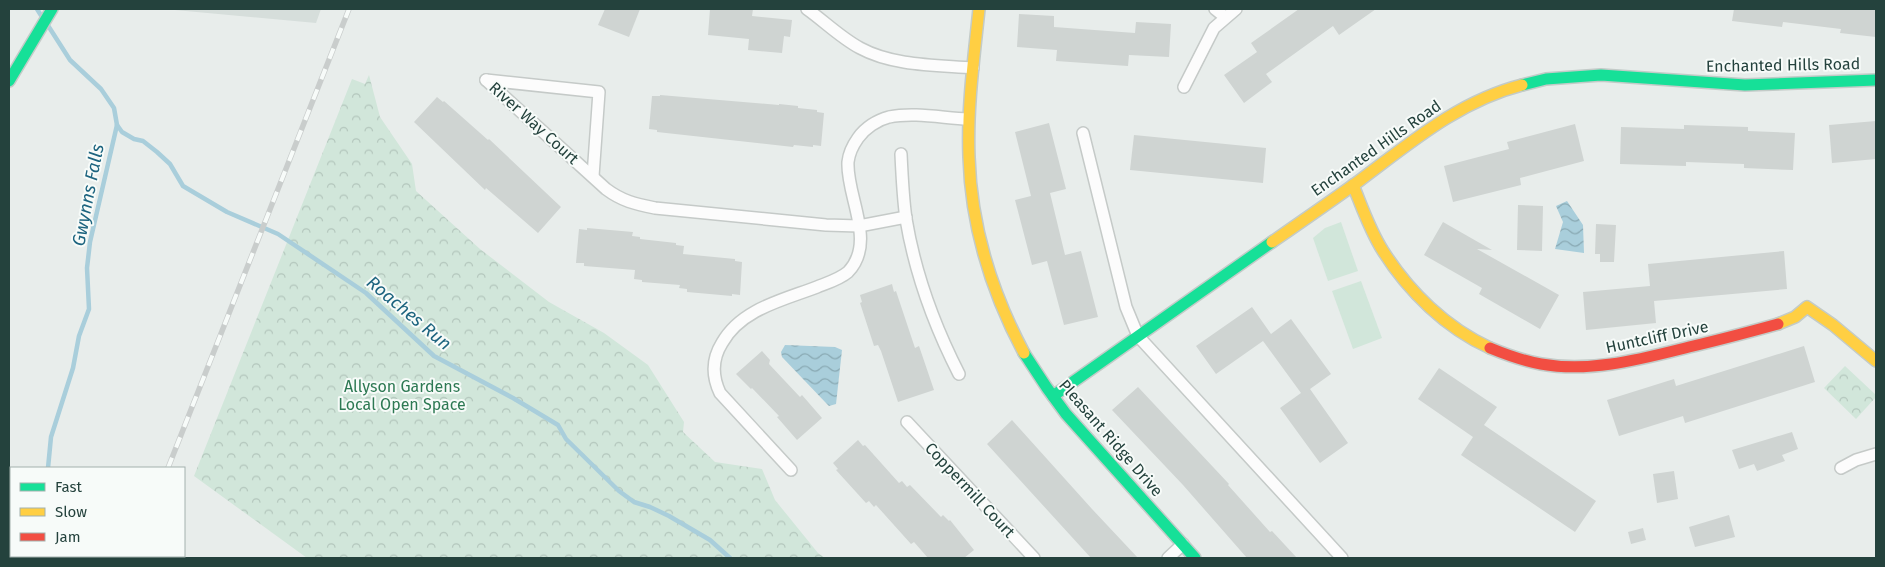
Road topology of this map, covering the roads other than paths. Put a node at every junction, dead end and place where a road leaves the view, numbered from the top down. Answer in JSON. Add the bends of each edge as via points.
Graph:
{"nodes":[{"id":1,"x":52,"y":9,"type":"edge"},
{"id":2,"x":807,"y":9,"type":"edge"},
{"id":3,"x":979,"y":9,"type":"edge"},
{"id":4,"x":1215,"y":9,"type":"edge"},
{"id":5,"x":1236,"y":9,"type":"edge"},
{"id":6,"x":1225,"y":17,"type":"junction"},
{"id":7,"x":973,"y":68,"type":"junction"},
{"id":8,"x":1876,"y":80,"type":"edge"},
{"id":9,"x":9,"y":81,"type":"edge"},
{"id":10,"x":1184,"y":87,"type":"dead end"},
{"id":11,"x":968,"y":119,"type":"junction"},
{"id":12,"x":1084,"y":134,"type":"dead end"},
{"id":13,"x":900,"y":154,"type":"dead end"},
{"id":14,"x":593,"y":176,"type":"junction"},
{"id":15,"x":1353,"y":186,"type":"junction"},
{"id":16,"x":906,"y":217,"type":"junction"},
{"id":17,"x":859,"y":226,"type":"junction"},
{"id":18,"x":1138,"y":336,"type":"junction"},
{"id":19,"x":1876,"y":361,"type":"edge"},
{"id":20,"x":959,"y":374,"type":"dead end"},
{"id":21,"x":1052,"y":396,"type":"junction"},
{"id":22,"x":907,"y":422,"type":"dead end"},
{"id":23,"x":1876,"y":454,"type":"edge"},
{"id":24,"x":1841,"y":468,"type":"dead end"},
{"id":25,"x":791,"y":470,"type":"dead end"},
{"id":26,"x":1182,"y":544,"type":"junction"},
{"id":27,"x":1034,"y":558,"type":"edge"},
{"id":28,"x":1168,"y":558,"type":"edge"},
{"id":29,"x":1195,"y":558,"type":"edge"},
{"id":30,"x":1342,"y":558,"type":"edge"}],
"edges":[{"from":1,"to":9,"type":"street"},
{"from":2,"to":7,"type":"street","via":[[858,47],[878,56]]},
{"from":3,"to":7,"type":"street","name":"Pleasant Ridge Drive"},
{"from":4,"to":6,"type":"street"},
{"from":5,"to":6,"type":"street"},
{"from":6,"to":10,"type":"street","via":[[1214,28]]},
{"from":7,"to":11,"type":"street","name":"Pleasant Ridge Drive"},
{"from":8,"to":15,"type":"street","name":"Enchanted Hills Road","via":[[1745,85],[1601,75],[1546,79],[1510,88],[1468,105],[1432,126]]},
{"from":11,"to":17,"type":"street","via":[[888,118],[862,132],[848,161]]},
{"from":11,"to":21,"type":"street","name":"Pleasant Ridge Drive","via":[[970,178],[987,264],[1029,361]]},
{"from":12,"to":18,"type":"street","via":[[1126,307]]},
{"from":13,"to":16,"type":"street"},
{"from":14,"to":14,"type":"street","name":"River Way Court","via":[[514,106],[486,80],[599,92]]},
{"from":14,"to":17,"type":"street","name":"River Way Court","via":[[619,198],[654,208],[796,223]]},
{"from":15,"to":18,"type":"street","name":"Enchanted Hills Road"},
{"from":15,"to":19,"type":"street","name":"Huntcliff Drive","via":[[1382,250],[1406,283],[1455,329],[1506,355],[1535,363],[1570,367],[1610,365],[1778,324],[1795,317],[1807,307],[1833,324]]},
{"from":16,"to":17,"type":"street","name":"River Way Court"},
{"from":16,"to":20,"type":"street","via":[[927,300],[942,341]]},
{"from":17,"to":25,"type":"street","via":[[860,244],[853,265],[846,274],[752,312],[736,322],[718,348],[714,380],[720,393]]},
{"from":18,"to":21,"type":"street","name":"Enchanted Hills Road"},
{"from":18,"to":30,"type":"street"},
{"from":21,"to":26,"type":"street","name":"Pleasant Ridge Drive"},
{"from":22,"to":27,"type":"street","name":"Coppermill Court"},
{"from":23,"to":24,"type":"street"},
{"from":26,"to":28,"type":"street"},
{"from":26,"to":29,"type":"street","name":"Pleasant Ridge Drive"}]}
